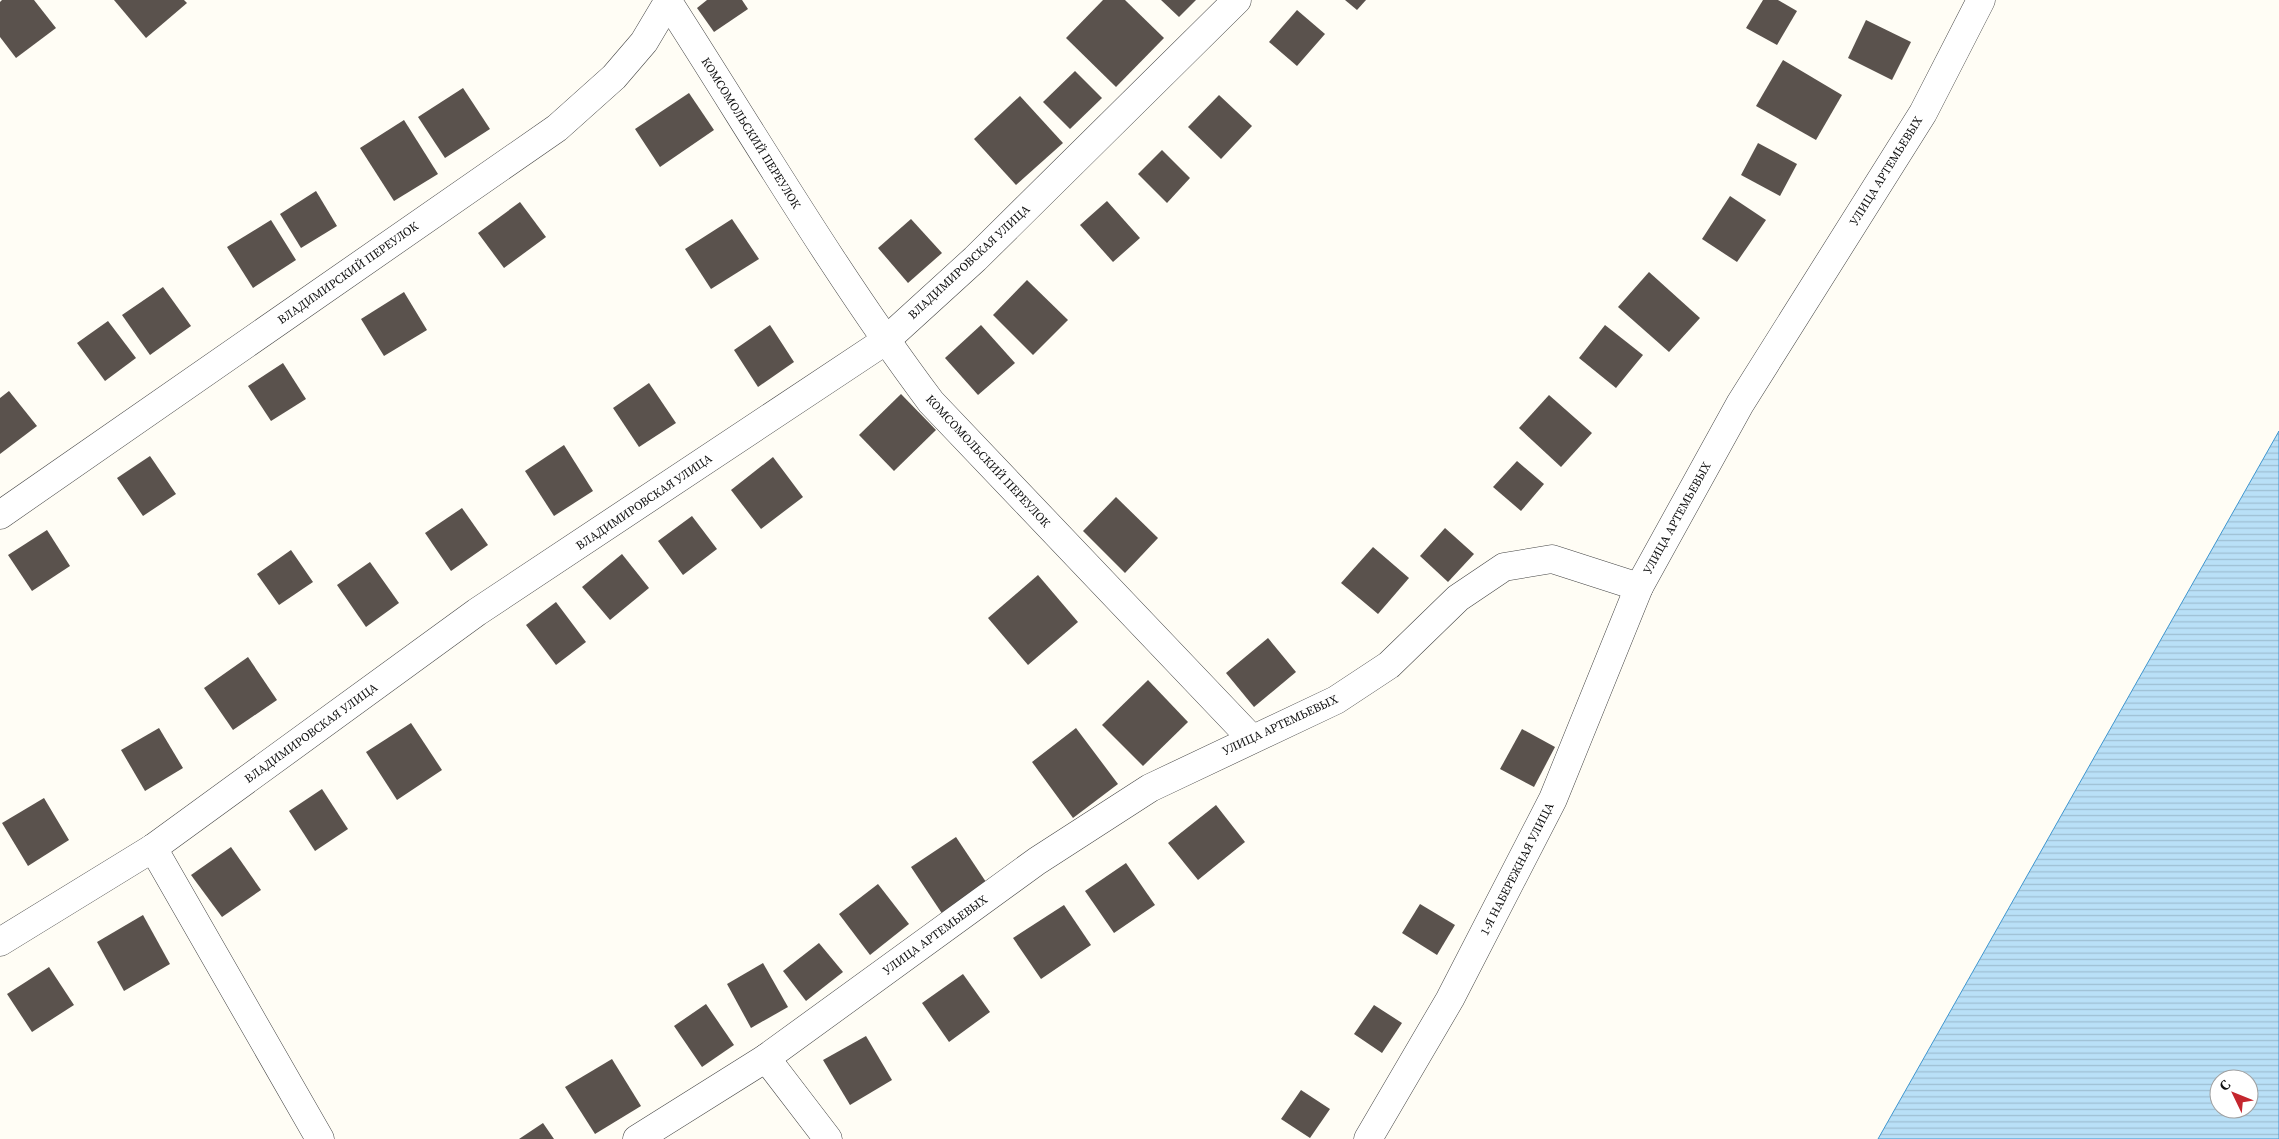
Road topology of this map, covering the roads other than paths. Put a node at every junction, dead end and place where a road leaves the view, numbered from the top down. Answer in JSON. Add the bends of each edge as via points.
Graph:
{"nodes":[{"id":1,"x":668,"y":0,"type":"edge"},
{"id":2,"x":1237,"y":0,"type":"edge"},
{"id":3,"x":1981,"y":0,"type":"edge"},
{"id":4,"x":885,"y":341,"type":"junction"},
{"id":5,"x":0,"y":515,"type":"edge"},
{"id":6,"x":1639,"y":586,"type":"junction"},
{"id":7,"x":1251,"y":738,"type":"junction"},
{"id":8,"x":153,"y":848,"type":"junction"},
{"id":9,"x":0,"y":942,"type":"edge"},
{"id":10,"x":766,"y":1058,"type":"junction"},
{"id":11,"x":320,"y":1139,"type":"edge"},
{"id":12,"x":638,"y":1139,"type":"edge"},
{"id":13,"x":828,"y":1139,"type":"edge"},
{"id":14,"x":1368,"y":1139,"type":"edge"}],
"edges":[{"from":1,"to":4,"type":"street","name":"КОМСОМОЛЬСКИЙ ПЕРЕУЛОК"},
{"from":1,"to":5,"type":"street","name":"ВЛАДИМИРСКИЙ ПЕРЕУЛОК","via":[[644,42],[614,77],[557,128]]},
{"from":2,"to":4,"type":"street","name":"ВЛАДИМИРОВСКАЯ УЛИЦА","via":[[975,259]]},
{"from":3,"to":6,"type":"street","name":"УЛИЦА АРТЕМЬЕВЫХ","via":[[1923,113],[1740,404]]},
{"from":4,"to":7,"type":"street","name":"КОМСОМОЛЬСКИЙ ПЕРЕУЛОК","via":[[931,402]]},
{"from":4,"to":8,"type":"street","name":"ВЛАДИМИРОВСКАЯ УЛИЦА","via":[[477,612]]},
{"from":6,"to":7,"type":"street","name":"УЛИЦА АРТЕМЬЕВЫХ","via":[[1552,560],[1504,567],[1458,598],[1389,665],[1336,700]]},
{"from":6,"to":14,"type":"street","name":"1-Я НАБЕРЕЖНАЯ УЛИЦА","via":[[1553,799],[1450,999]]},
{"from":7,"to":10,"type":"street","name":"УЛИЦА АРТЕМЬЕВЫХ","via":[[1150,788],[1037,861]]},
{"from":8,"to":9,"type":"street","name":"ВЛАДИМИРОВСКАЯ УЛИЦА"},
{"from":8,"to":11,"type":"street"},
{"from":10,"to":12,"type":"street","name":"УЛИЦА АРТЕМЬЕВЫХ"},
{"from":10,"to":13,"type":"street"}]}
